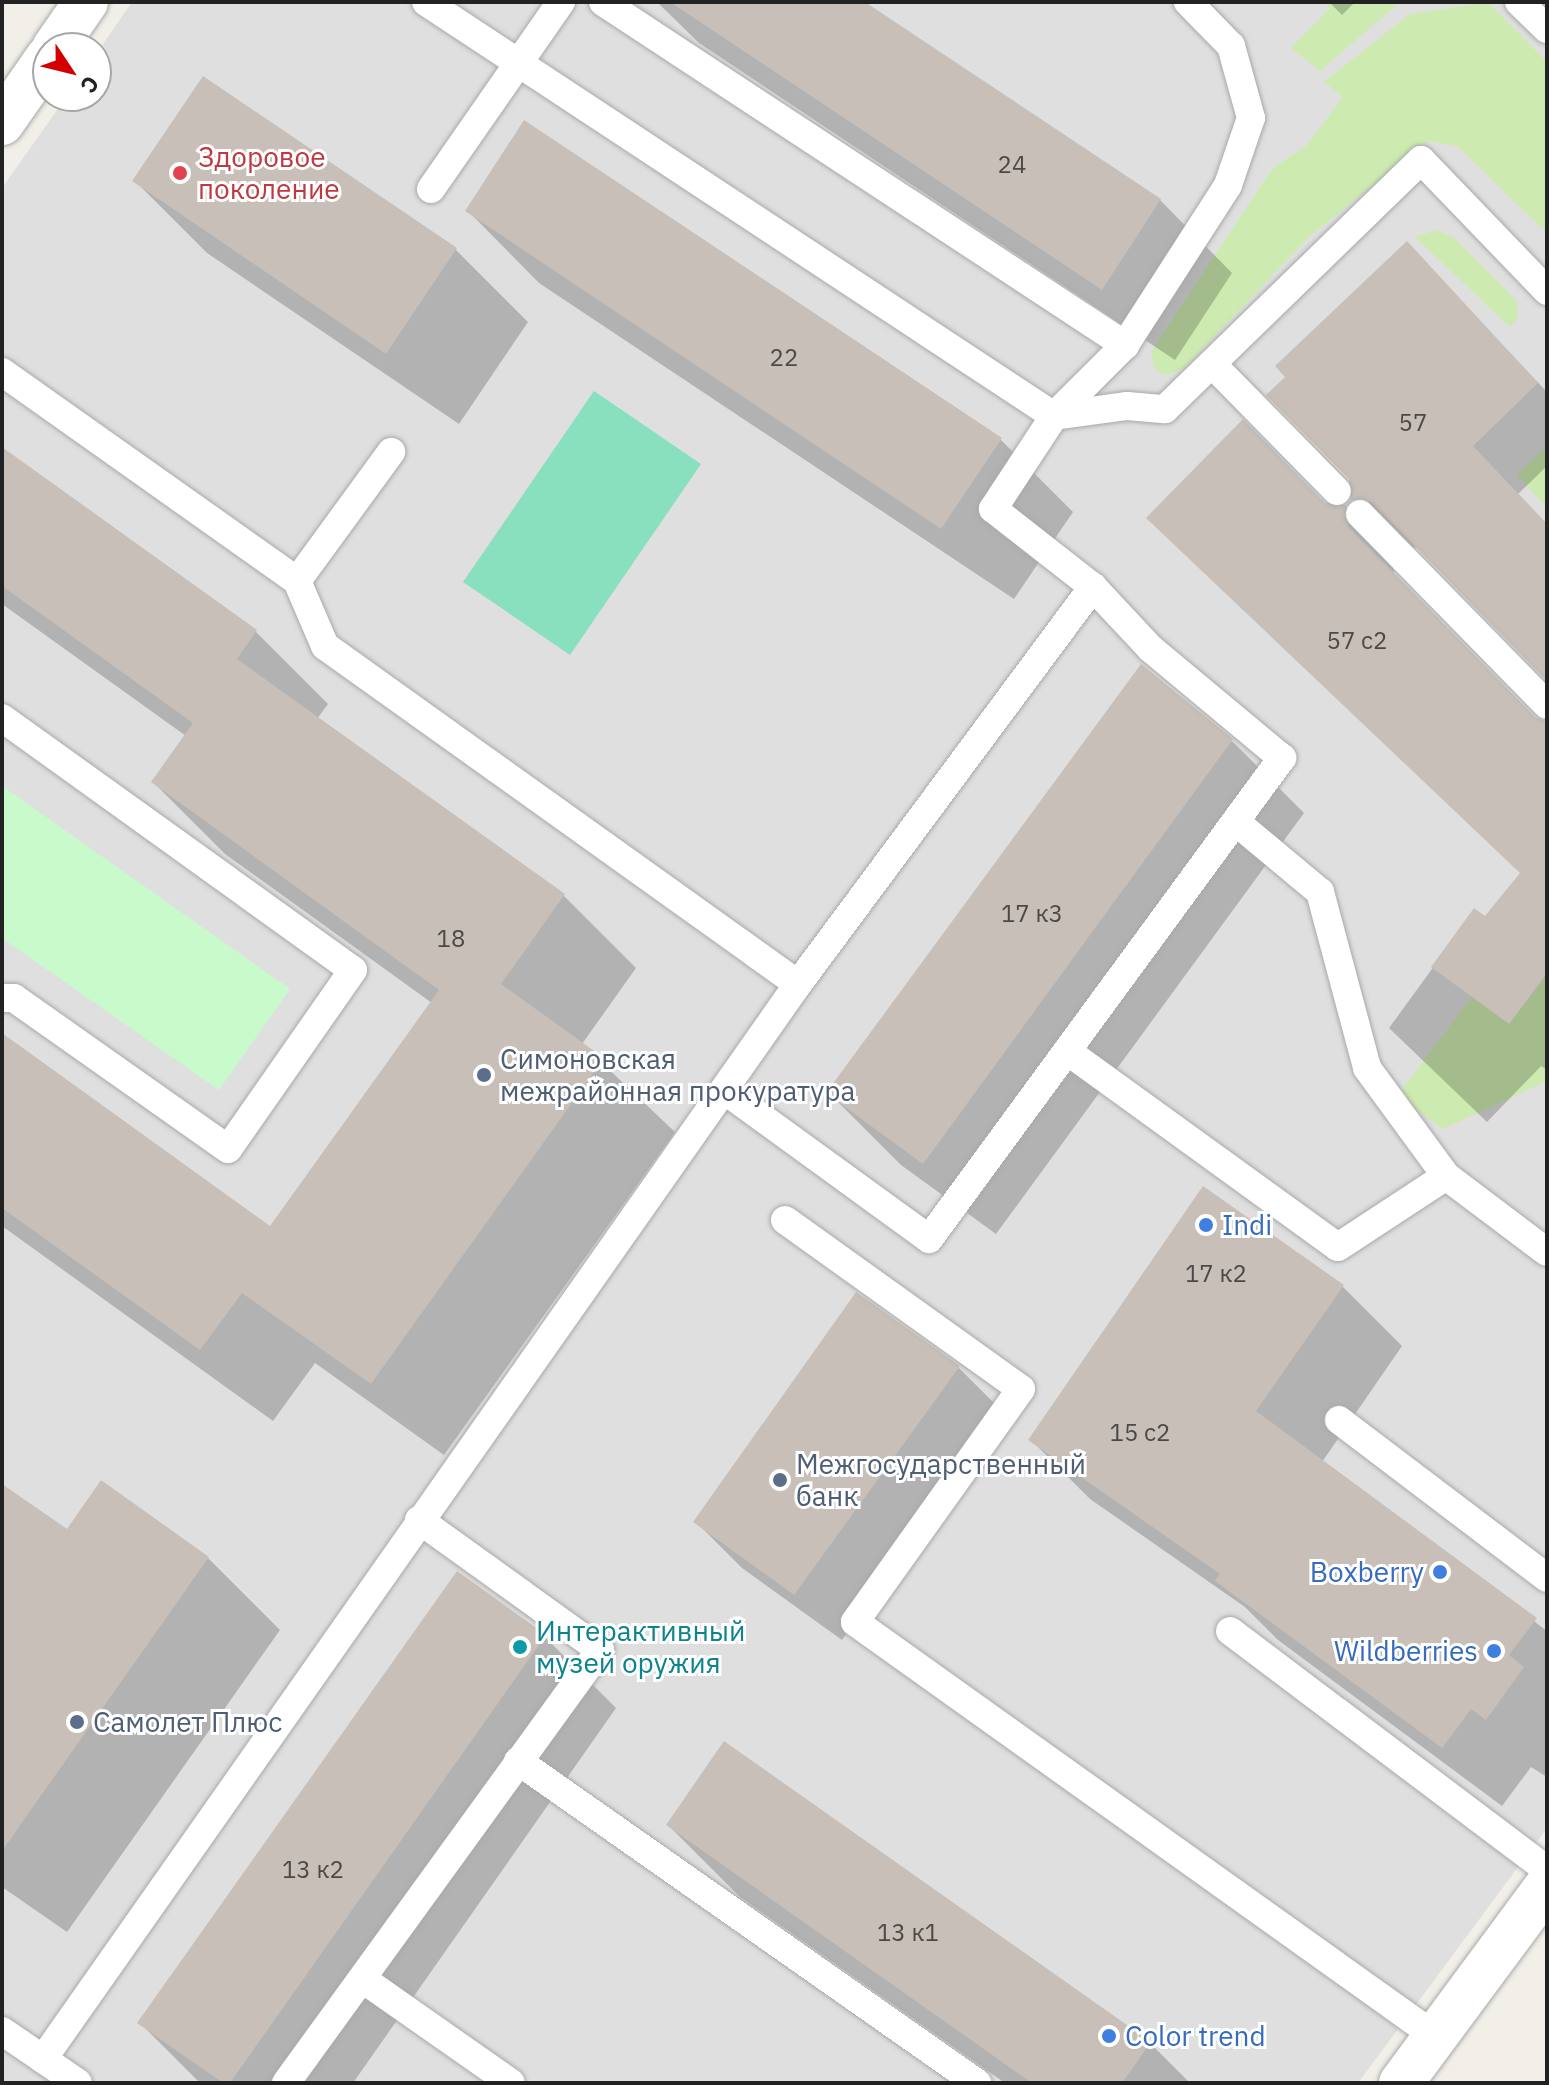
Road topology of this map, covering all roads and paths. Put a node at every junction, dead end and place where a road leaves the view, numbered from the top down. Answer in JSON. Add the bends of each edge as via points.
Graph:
{"nodes":[{"id":1,"x":86,"y":2,"type":"edge"},
{"id":2,"x":426,"y":2,"type":"edge"},
{"id":3,"x":561,"y":2,"type":"edge"},
{"id":4,"x":603,"y":2,"type":"edge"},
{"id":5,"x":1188,"y":2,"type":"edge"},
{"id":6,"x":1519,"y":2,"type":"edge"},
{"id":7,"x":1547,"y":29,"type":"edge"},
{"id":8,"x":65,"y":32,"type":"edge"},
{"id":9,"x":519,"y":63,"type":"junction"},
{"id":10,"x":32,"y":80,"type":"edge"},
{"id":11,"x":2,"y":123,"type":"edge"},
{"id":12,"x":431,"y":189,"type":"dead end"},
{"id":13,"x":1547,"y":291,"type":"edge"},
{"id":14,"x":1125,"y":345,"type":"junction"},
{"id":15,"x":1212,"y":364,"type":"junction"},
{"id":16,"x":2,"y":372,"type":"edge"},
{"id":17,"x":1054,"y":416,"type":"junction"},
{"id":18,"x":391,"y":452,"type":"dead end"},
{"id":19,"x":1337,"y":491,"type":"dead end"},
{"id":20,"x":1360,"y":514,"type":"dead end"},
{"id":21,"x":297,"y":581,"type":"junction"},
{"id":22,"x":1093,"y":587,"type":"junction"},
{"id":23,"x":1547,"y":705,"type":"edge"},
{"id":24,"x":2,"y":718,"type":"edge"},
{"id":25,"x":1236,"y":822,"type":"junction"},
{"id":26,"x":798,"y":984,"type":"junction"},
{"id":27,"x":2,"y":998,"type":"edge"},
{"id":28,"x":1067,"y":1051,"type":"junction"},
{"id":29,"x":724,"y":1090,"type":"junction"},
{"id":30,"x":1446,"y":1176,"type":"junction"},
{"id":31,"x":785,"y":1220,"type":"dead end"},
{"id":32,"x":1547,"y":1252,"type":"edge"},
{"id":33,"x":1339,"y":1420,"type":"dead end"},
{"id":34,"x":419,"y":1520,"type":"junction"},
{"id":35,"x":1547,"y":1578,"type":"edge"},
{"id":36,"x":1230,"y":1631,"type":"dead end"},
{"id":37,"x":518,"y":1761,"type":"junction"},
{"id":38,"x":1547,"y":1870,"type":"edge"},
{"id":39,"x":1547,"y":1886,"type":"edge"},
{"id":40,"x":364,"y":1980,"type":"junction"},
{"id":41,"x":2,"y":2031,"type":"edge"},
{"id":42,"x":1435,"y":2036,"type":"junction"},
{"id":43,"x":43,"y":2059,"type":"junction"},
{"id":44,"x":78,"y":2083,"type":"edge"},
{"id":45,"x":286,"y":2083,"type":"edge"},
{"id":46,"x":511,"y":2083,"type":"edge"},
{"id":47,"x":977,"y":2083,"type":"edge"},
{"id":48,"x":1401,"y":2083,"type":"edge"}],
"edges":[{"from":1,"to":8,"type":"street"},
{"from":2,"to":9,"type":"lane"},
{"from":3,"to":9,"type":"lane"},
{"from":4,"to":14,"type":"lane"},
{"from":5,"to":14,"type":"lane","via":[[1231,46],[1251,118],[1228,185]]},
{"from":6,"to":7,"type":"lane"},
{"from":9,"to":12,"type":"lane"},
{"from":9,"to":17,"type":"lane"},
{"from":10,"to":11,"type":"street"},
{"from":13,"to":15,"type":"lane","via":[[1421,160]]},
{"from":14,"to":17,"type":"lane"},
{"from":15,"to":17,"type":"lane","via":[[1165,409],[1127,406]]},
{"from":15,"to":19,"type":"lane"},
{"from":16,"to":21,"type":"lane"},
{"from":17,"to":22,"type":"lane","via":[[993,509]]},
{"from":18,"to":21,"type":"lane"},
{"from":20,"to":23,"type":"lane"},
{"from":21,"to":26,"type":"lane","via":[[325,646]]},
{"from":22,"to":25,"type":"lane","via":[[1151,649],[1282,758]]},
{"from":22,"to":26,"type":"lane"},
{"from":24,"to":27,"type":"lane","via":[[353,970],[228,1149],[14,998]]},
{"from":25,"to":28,"type":"lane"},
{"from":25,"to":30,"type":"lane","via":[[1320,892],[1367,1068]]},
{"from":26,"to":29,"type":"lane"},
{"from":28,"to":29,"type":"lane","via":[[929,1239]]},
{"from":28,"to":30,"type":"lane","via":[[1338,1247]]},
{"from":29,"to":34,"type":"lane"},
{"from":30,"to":32,"type":"lane"},
{"from":31,"to":42,"type":"lane","via":[[1021,1389],[855,1622]]},
{"from":33,"to":35,"type":"lane"},
{"from":34,"to":37,"type":"lane","via":[[600,1650]]},
{"from":34,"to":43,"type":"lane"},
{"from":36,"to":38,"type":"lane","via":[[1336,1698]]},
{"from":37,"to":40,"type":"lane"},
{"from":37,"to":47,"type":"lane"},
{"from":39,"to":42,"type":"street"},
{"from":40,"to":45,"type":"lane"},
{"from":40,"to":46,"type":"lane"},
{"from":41,"to":43,"type":"lane"},
{"from":42,"to":48,"type":"street"},
{"from":43,"to":44,"type":"lane"}]}
